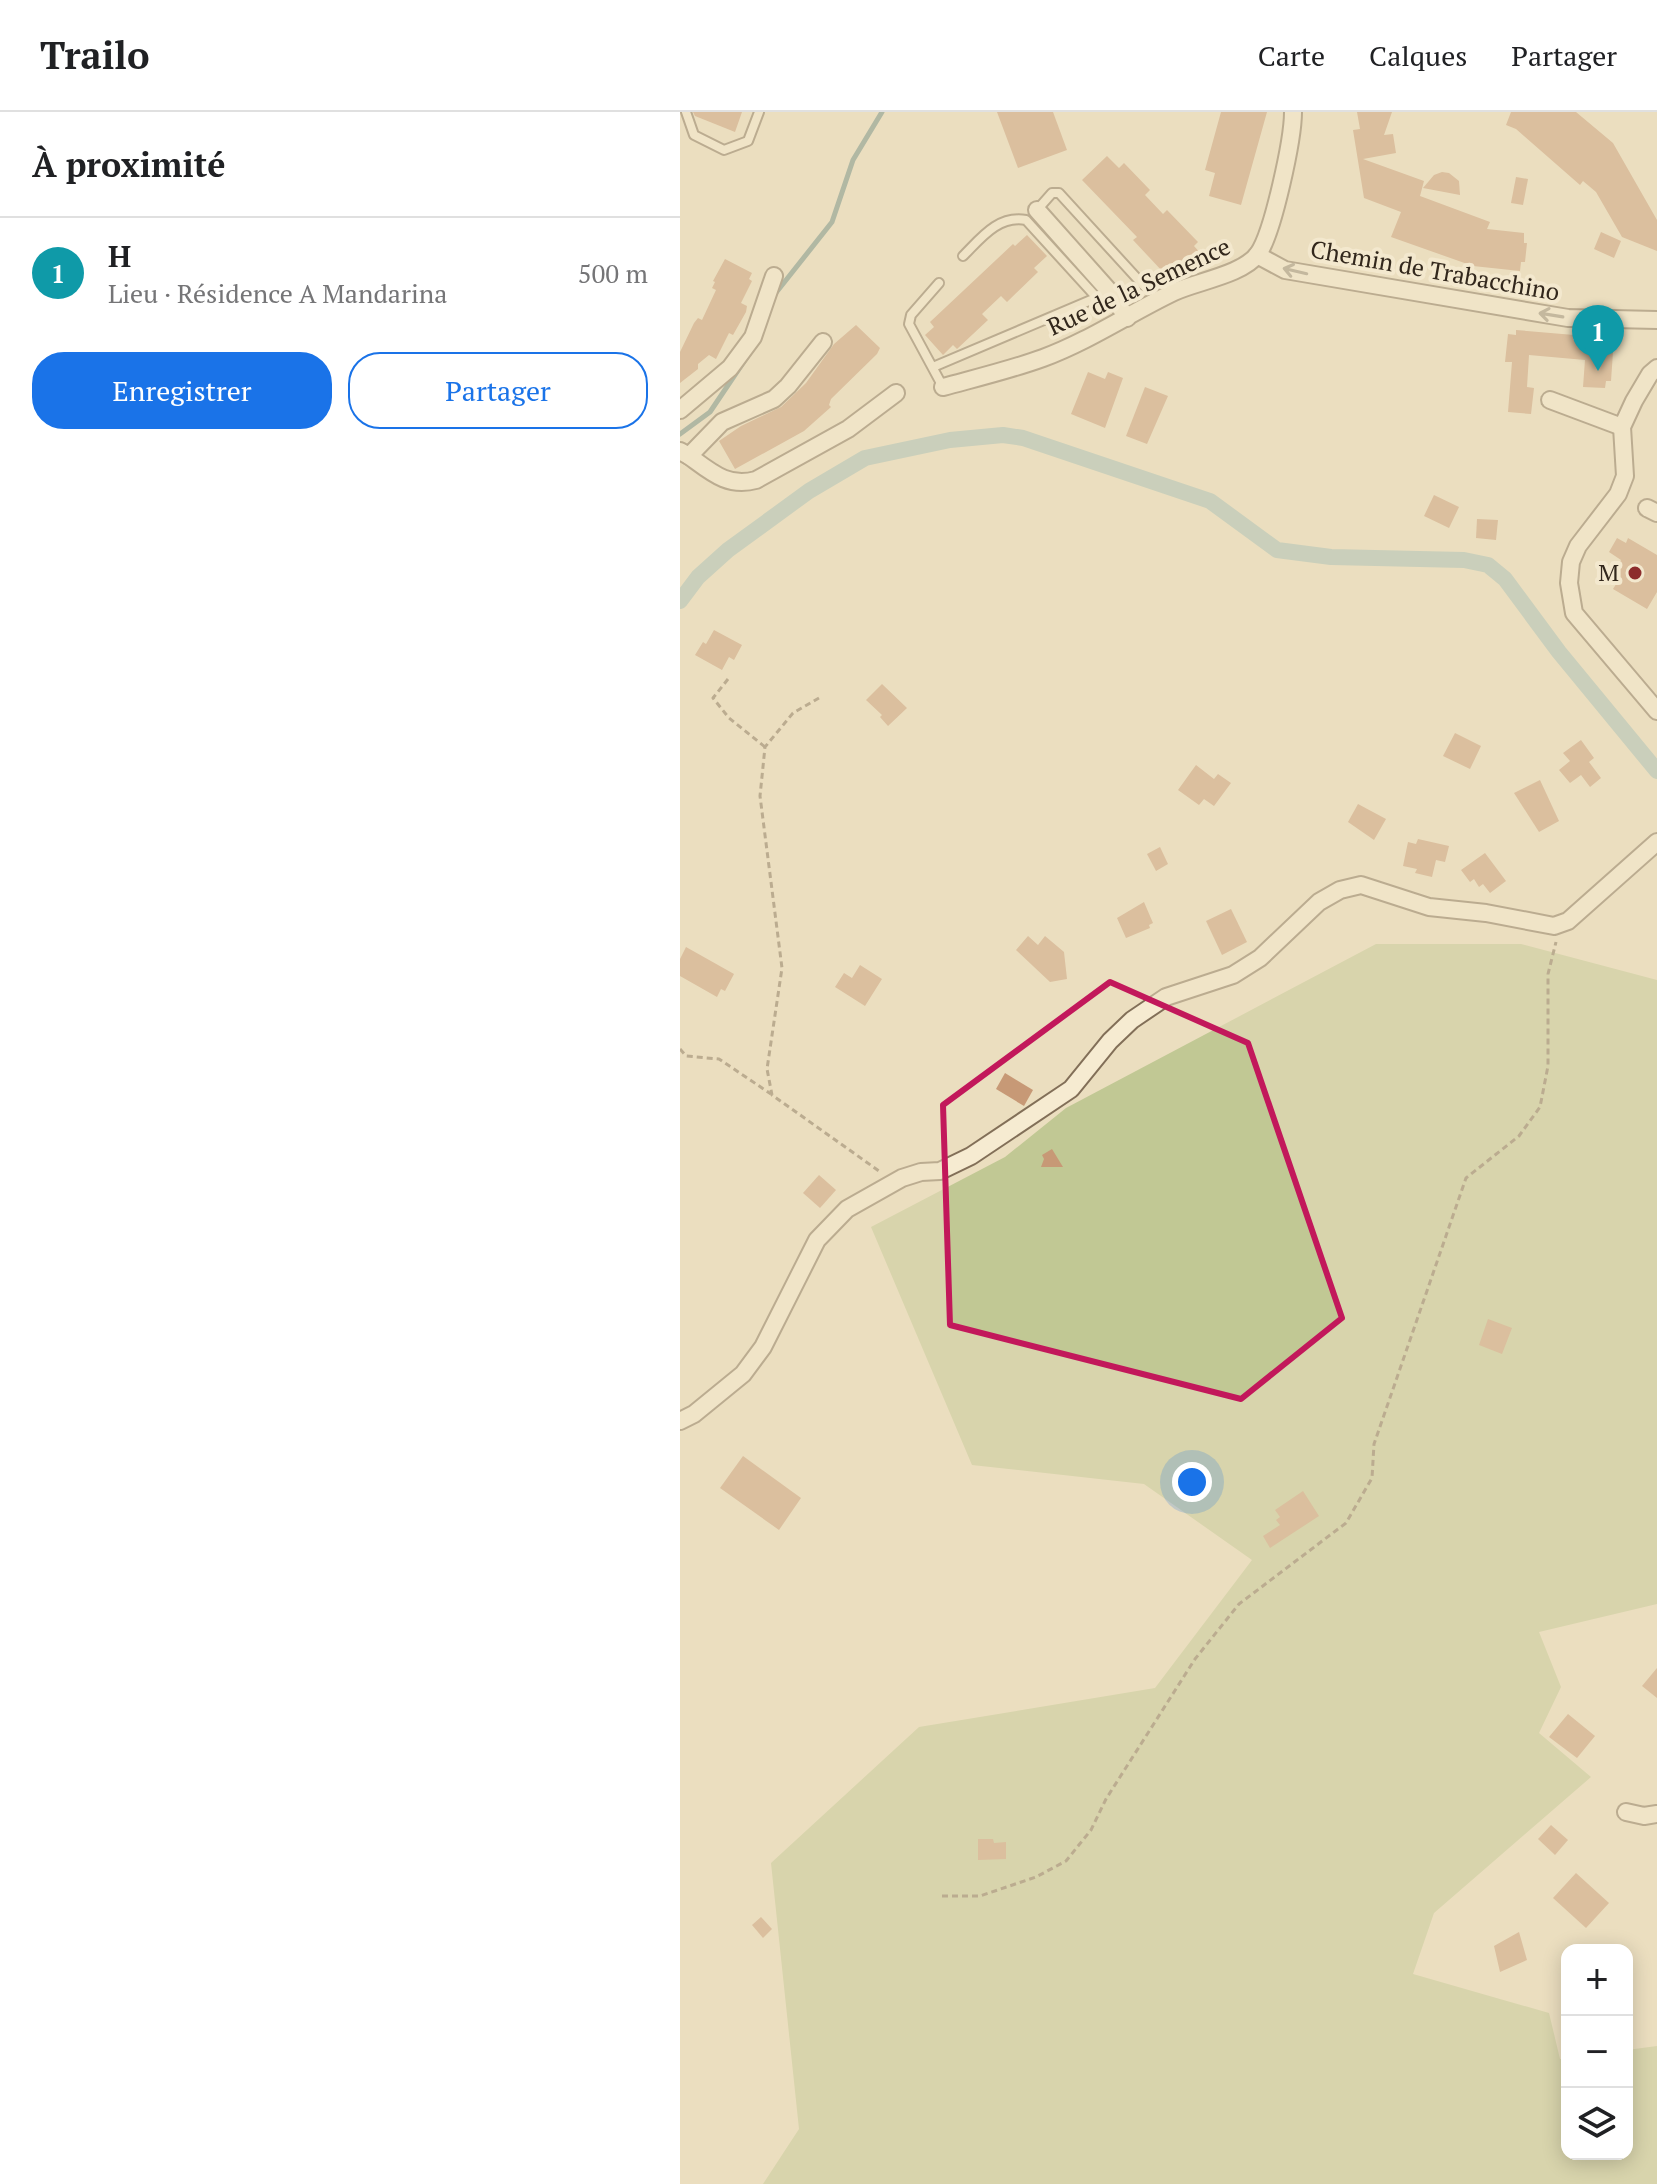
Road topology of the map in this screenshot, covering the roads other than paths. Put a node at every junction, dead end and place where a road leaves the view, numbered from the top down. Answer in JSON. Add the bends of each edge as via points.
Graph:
{"nodes":[{"id":1,"x":686,"y":112,"type":"edge"},
{"id":2,"x":759,"y":112,"type":"edge"},
{"id":3,"x":1293,"y":112,"type":"edge"},
{"id":4,"x":1037,"y":210,"type":"joint"},
{"id":5,"x":1257,"y":255,"type":"junction"},
{"id":6,"x":963,"y":256,"type":"dead end"},
{"id":7,"x":774,"y":276,"type":"dead end"},
{"id":8,"x":939,"y":283,"type":"dead end"},
{"id":9,"x":1144,"y":286,"type":"dead end"},
{"id":10,"x":1104,"y":296,"type":"junction"},
{"id":11,"x":1127,"y":318,"type":"junction"},
{"id":12,"x":1657,"y":320,"type":"edge"},
{"id":13,"x":823,"y":342,"type":"dead end"},
{"id":14,"x":933,"y":367,"type":"junction"},
{"id":15,"x":1657,"y":368,"type":"edge"},
{"id":16,"x":943,"y":387,"type":"joint"},
{"id":17,"x":896,"y":393,"type":"dead end"},
{"id":18,"x":1550,"y":400,"type":"dead end"},
{"id":19,"x":680,"y":410,"type":"edge"},
{"id":20,"x":1622,"y":427,"type":"junction"},
{"id":21,"x":684,"y":454,"type":"edge"},
{"id":22,"x":1657,"y":711,"type":"edge"},
{"id":23,"x":1657,"y":842,"type":"edge"},
{"id":24,"x":680,"y":1421,"type":"edge"},
{"id":25,"x":1626,"y":1812,"type":"dead end"},
{"id":26,"x":1657,"y":1814,"type":"edge"}],
"edges":[{"from":1,"to":2,"type":"lane","via":[[694,135],[724,150],[748,141]]},
{"from":3,"to":5,"type":"street","name":"Rue de la Semence","via":[[1293,135]]},
{"from":4,"to":9,"type":"lane","via":[[1052,193],[1059,193]]},
{"from":4,"to":10,"type":"street"},
{"from":5,"to":11,"type":"street","name":"Rue de la Semence","via":[[1242,267],[1176,291]]},
{"from":12,"to":5,"type":"street","name":"Chemin de Trabacchino","one_way":true,"via":[[1568,318],[1285,270]]},
{"from":6,"to":10,"type":"lane","via":[[994,225],[1026,220]]},
{"from":7,"to":19,"type":"street","via":[[753,337],[730,368]]},
{"from":8,"to":14,"type":"lane","via":[[909,324]]},
{"from":10,"to":11,"type":"street"},
{"from":10,"to":14,"type":"lane"},
{"from":11,"to":16,"type":"street","name":"Rue de la Semence","via":[[1042,358]]},
{"from":13,"to":21,"type":"street","via":[[774,399],[722,422]]},
{"from":14,"to":16,"type":"lane"},
{"from":15,"to":20,"type":"street"},
{"from":17,"to":21,"type":"street","via":[[848,429],[756,480],[726,482]]},
{"from":18,"to":20,"type":"street"},
{"from":20,"to":22,"type":"street","via":[[1625,476],[1618,494],[1578,546],[1569,583],[1574,613]]},
{"from":23,"to":24,"type":"street","via":[[1568,921],[1554,926],[1429,907],[1361,885],[1319,902],[1260,958],[1233,975],[1166,997],[1132,1020],[1071,1089],[971,1156],[940,1171],[894,1182],[847,1209],[817,1240],[763,1347],[743,1374]]},
{"from":25,"to":26,"type":"street"}]}
